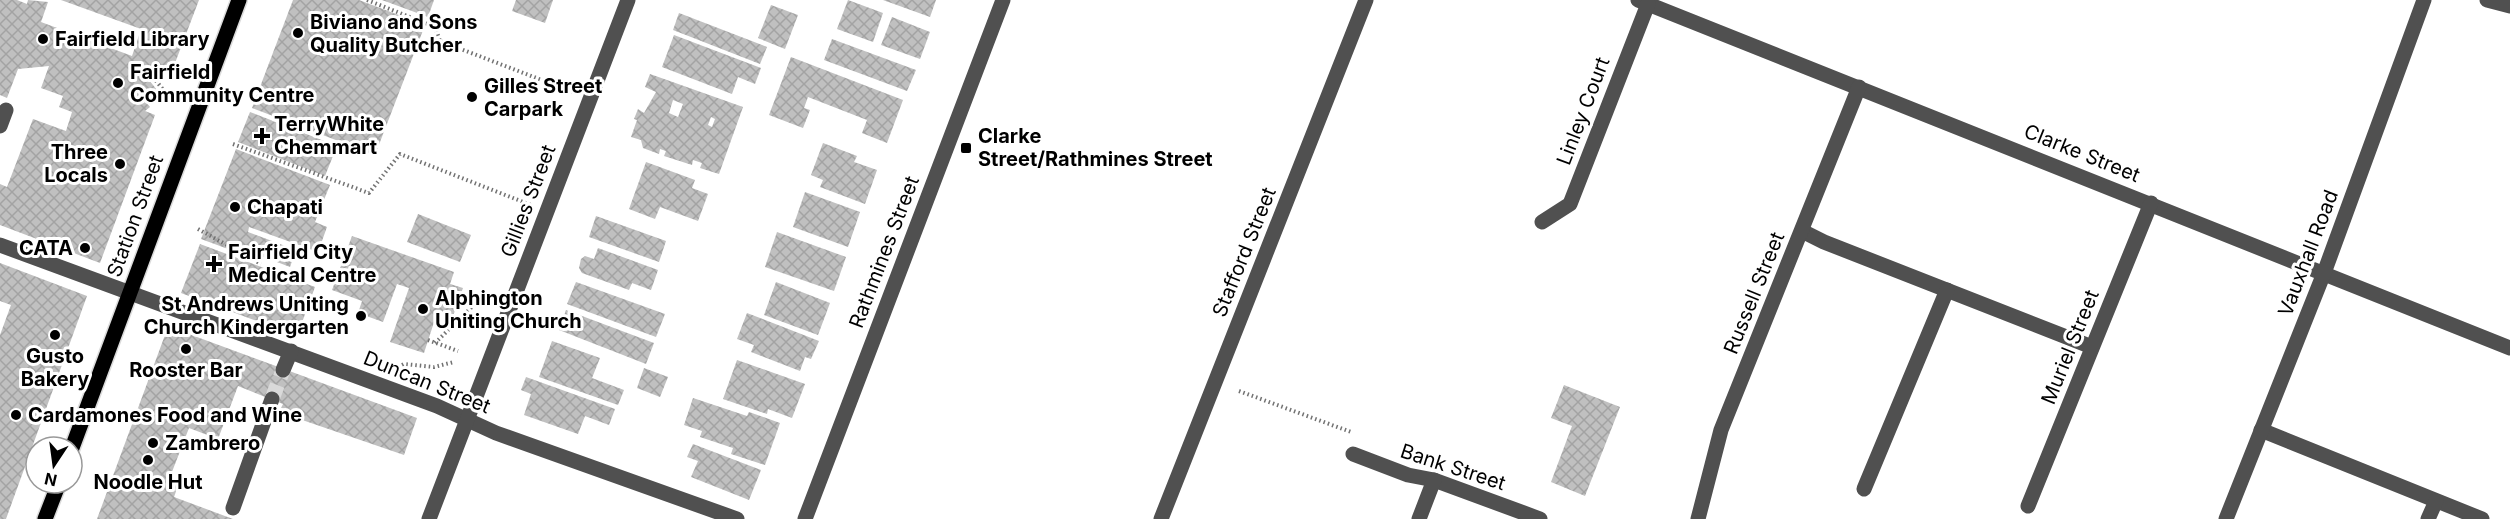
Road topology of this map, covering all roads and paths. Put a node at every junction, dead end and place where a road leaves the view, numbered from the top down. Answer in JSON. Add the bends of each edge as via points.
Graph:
{"nodes":[{"id":1,"x":239,"y":0,"type":"edge"},
{"id":2,"x":367,"y":0,"type":"edge"},
{"id":3,"x":628,"y":0,"type":"edge"},
{"id":4,"x":1002,"y":0,"type":"edge"},
{"id":5,"x":1366,"y":0,"type":"edge"},
{"id":6,"x":2424,"y":0,"type":"edge"},
{"id":7,"x":2487,"y":0,"type":"edge"},
{"id":8,"x":1643,"y":2,"type":"edge"},
{"id":9,"x":2510,"y":6,"type":"edge"},
{"id":10,"x":153,"y":77,"type":"dead end"},
{"id":11,"x":1859,"y":87,"type":"junction"},
{"id":12,"x":590,"y":99,"type":"junction"},
{"id":13,"x":173,"y":102,"type":"dead end"},
{"id":14,"x":6,"y":110,"type":"dead end"},
{"id":15,"x":0,"y":126,"type":"edge"},
{"id":16,"x":232,"y":144,"type":"dead end"},
{"id":17,"x":2151,"y":203,"type":"junction"},
{"id":18,"x":547,"y":211,"type":"junction"},
{"id":19,"x":1542,"y":222,"type":"dead end"},
{"id":20,"x":198,"y":229,"type":"dead end"},
{"id":21,"x":1802,"y":231,"type":"junction"},
{"id":22,"x":0,"y":245,"type":"edge"},
{"id":23,"x":261,"y":264,"type":"dead end"},
{"id":24,"x":2324,"y":273,"type":"junction"},
{"id":25,"x":1947,"y":290,"type":"junction"},
{"id":26,"x":130,"y":292,"type":"junction"},
{"id":27,"x":477,"y":302,"type":"dead end"},
{"id":28,"x":428,"y":340,"type":"dead end"},
{"id":29,"x":435,"y":342,"type":"junction"},
{"id":30,"x":2092,"y":347,"type":"junction"},
{"id":31,"x":2510,"y":348,"type":"edge"},
{"id":32,"x":291,"y":351,"type":"junction"},
{"id":33,"x":458,"y":351,"type":"dead end"},
{"id":34,"x":454,"y":362,"type":"dead end"},
{"id":35,"x":283,"y":370,"type":"tunnel mouth"},
{"id":36,"x":388,"y":372,"type":"dead end"},
{"id":37,"x":1239,"y":391,"type":"dead end"},
{"id":38,"x":272,"y":399,"type":"tunnel mouth"},
{"id":39,"x":467,"y":418,"type":"junction"},
{"id":40,"x":2261,"y":430,"type":"junction"},
{"id":41,"x":1350,"y":432,"type":"dead end"},
{"id":42,"x":77,"y":435,"type":"edge"},
{"id":43,"x":1353,"y":454,"type":"dead end"},
{"id":44,"x":1434,"y":480,"type":"junction"},
{"id":45,"x":1864,"y":489,"type":"dead end"},
{"id":46,"x":54,"y":495,"type":"edge"},
{"id":47,"x":2436,"y":501,"type":"junction"},
{"id":48,"x":2028,"y":506,"type":"dead end"},
{"id":49,"x":233,"y":508,"type":"dead end"},
{"id":50,"x":45,"y":519,"type":"edge"},
{"id":51,"x":429,"y":519,"type":"edge"},
{"id":52,"x":737,"y":519,"type":"edge"},
{"id":53,"x":805,"y":519,"type":"edge"},
{"id":54,"x":1161,"y":519,"type":"edge"},
{"id":55,"x":1419,"y":519,"type":"edge"},
{"id":56,"x":1540,"y":519,"type":"edge"},
{"id":57,"x":1698,"y":519,"type":"edge"},
{"id":58,"x":2226,"y":519,"type":"edge"},
{"id":59,"x":2428,"y":519,"type":"edge"},
{"id":60,"x":2482,"y":519,"type":"edge"}],
"edges":[{"from":1,"to":26,"type":"main road","name":"Station Street"},
{"from":2,"to":12,"type":"path","via":[[435,27],[440,40]]},
{"from":3,"to":12,"type":"street","name":"Gillies Street"},
{"from":4,"to":53,"type":"street","name":"Rathmines Street"},
{"from":5,"to":54,"type":"street","name":"Stafford Street"},
{"from":6,"to":24,"type":"street","name":"Vauxhall Road"},
{"from":7,"to":9,"type":"street"},
{"from":8,"to":11,"type":"street","name":"Clarke Street"},
{"from":8,"to":19,"type":"street","name":"Linley Court","via":[[1570,204]]},
{"from":10,"to":13,"type":"path"},
{"from":11,"to":17,"type":"street","name":"Clarke Street"},
{"from":11,"to":21,"type":"street","name":"Russell Street"},
{"from":12,"to":18,"type":"street","name":"Gillies Street"},
{"from":14,"to":15,"type":"street"},
{"from":16,"to":18,"type":"path","via":[[369,193],[400,154]]},
{"from":17,"to":24,"type":"street","name":"Clarke Street"},
{"from":17,"to":30,"type":"street","name":"Muriel Street"},
{"from":18,"to":39,"type":"street","name":"Gillies Street"},
{"from":20,"to":23,"type":"path"},
{"from":21,"to":25,"type":"street"},
{"from":21,"to":57,"type":"street","name":"Russell Street","via":[[1721,430]]},
{"from":22,"to":26,"type":"street","name":"Duncan Street"},
{"from":24,"to":31,"type":"street","name":"Clarke Street"},
{"from":24,"to":40,"type":"street","name":"Vauxhall Road"},
{"from":25,"to":30,"type":"street"},
{"from":25,"to":45,"type":"street"},
{"from":26,"to":32,"type":"street","name":"Duncan Street"},
{"from":26,"to":42,"type":"main road","name":"Station Street"},
{"from":27,"to":29,"type":"path"},
{"from":28,"to":29,"type":"path"},
{"from":29,"to":33,"type":"path"},
{"from":30,"to":48,"type":"street","name":"Muriel Street"},
{"from":32,"to":35,"type":"street"},
{"from":32,"to":39,"type":"street","name":"Duncan Street"},
{"from":34,"to":36,"type":"path","via":[[434,367],[404,364]]},
{"from":37,"to":41,"type":"path"},
{"from":38,"to":49,"type":"street"},
{"from":39,"to":51,"type":"street","name":"Gillies Street"},
{"from":39,"to":52,"type":"street","name":"Duncan Street","via":[[496,433]]},
{"from":40,"to":47,"type":"street"},
{"from":40,"to":58,"type":"street","name":"Vauxhall Road"},
{"from":43,"to":44,"type":"street","name":"Bank Street","via":[[1408,475]]},
{"from":44,"to":55,"type":"street"},
{"from":44,"to":56,"type":"street","name":"Bank Street"},
{"from":46,"to":50,"type":"main road"},
{"from":47,"to":59,"type":"street"},
{"from":47,"to":60,"type":"street"}]}
